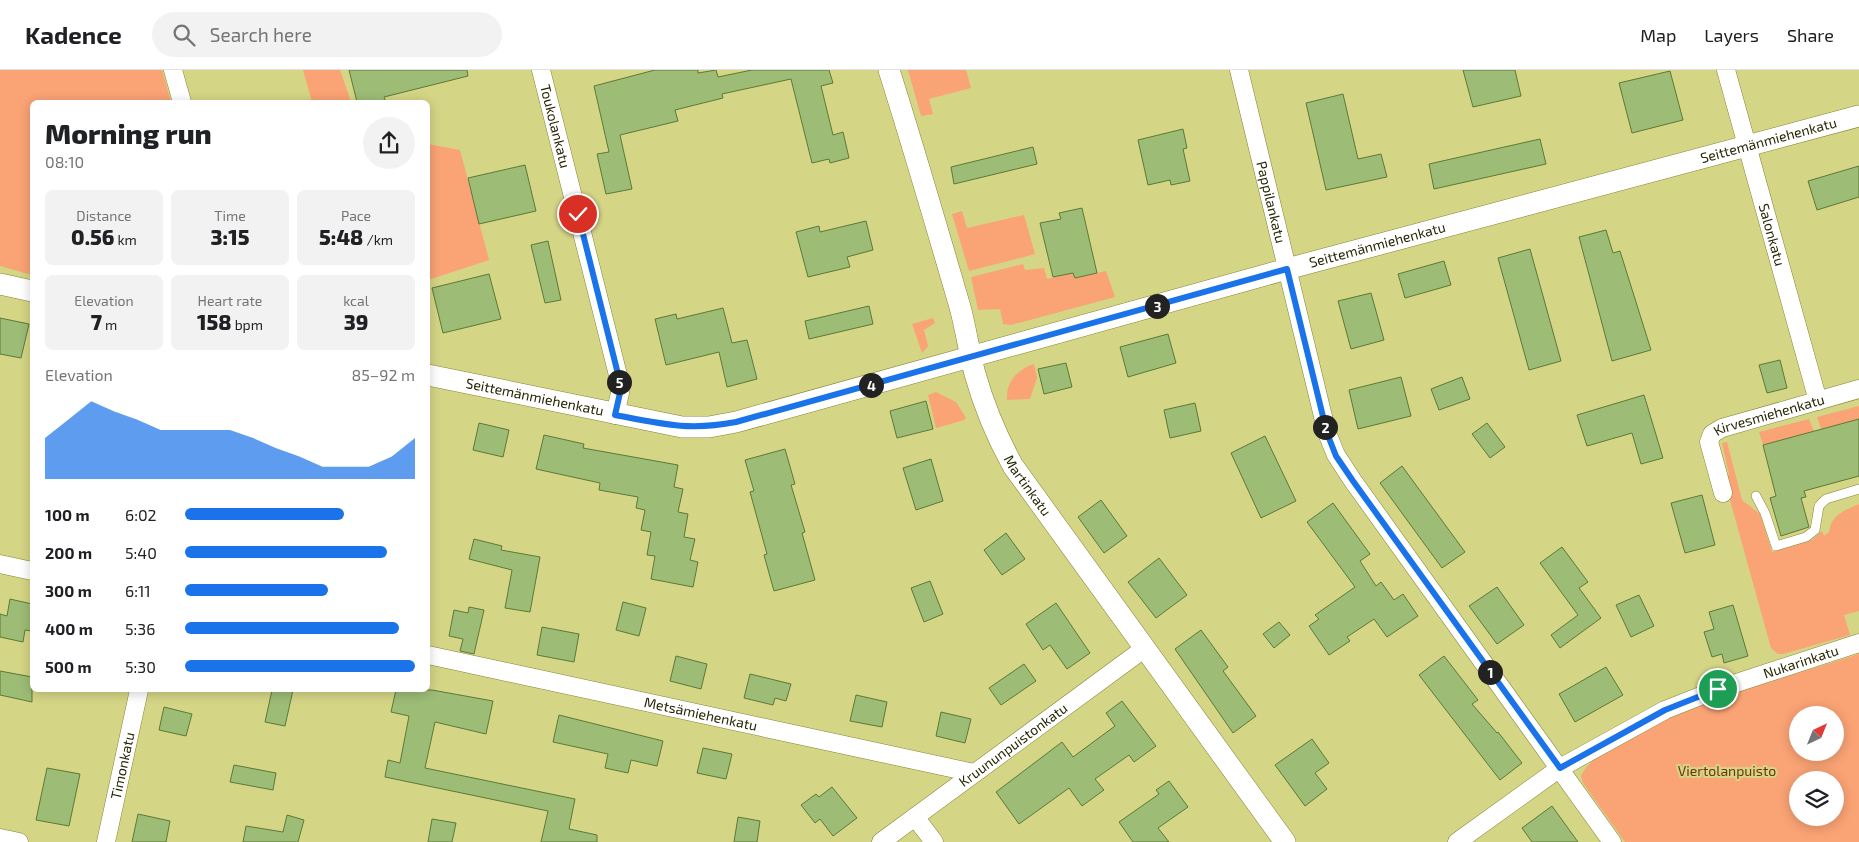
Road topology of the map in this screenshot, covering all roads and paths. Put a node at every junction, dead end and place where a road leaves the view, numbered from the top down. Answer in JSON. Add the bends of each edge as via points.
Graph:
{"nodes":[{"id":1,"x":173,"y":70,"type":"edge"},
{"id":2,"x":541,"y":70,"type":"edge"},
{"id":3,"x":889,"y":70,"type":"edge"},
{"id":4,"x":1239,"y":70,"type":"edge"},
{"id":5,"x":1726,"y":70,"type":"edge"},
{"id":6,"x":181,"y":100,"type":"edge"},
{"id":7,"x":1859,"y":116,"type":"edge"},
{"id":8,"x":1747,"y":145,"type":"junction"},
{"id":9,"x":1287,"y":269,"type":"junction"},
{"id":10,"x":0,"y":284,"type":"edge"},
{"id":11,"x":30,"y":291,"type":"edge"},
{"id":12,"x":971,"y":358,"type":"junction"},
{"id":13,"x":430,"y":375,"type":"edge"},
{"id":14,"x":1859,"y":389,"type":"edge"},
{"id":15,"x":1818,"y":401,"type":"junction"},
{"id":16,"x":615,"y":415,"type":"junction"},
{"id":17,"x":1859,"y":489,"type":"edge"},
{"id":18,"x":1723,"y":493,"type":"dead end"},
{"id":19,"x":1756,"y":496,"type":"dead end"},
{"id":20,"x":0,"y":564,"type":"edge"},
{"id":21,"x":30,"y":571,"type":"edge"},
{"id":22,"x":1859,"y":644,"type":"edge"},
{"id":23,"x":1145,"y":648,"type":"junction"},
{"id":24,"x":430,"y":656,"type":"edge"},
{"id":25,"x":139,"y":692,"type":"edge"},
{"id":26,"x":1560,"y":768,"type":"junction"},
{"id":27,"x":974,"y":773,"type":"junction"},
{"id":28,"x":915,"y":817,"type":"junction"},
{"id":29,"x":0,"y":838,"type":"edge"},
{"id":30,"x":19,"y":842,"type":"edge"},
{"id":31,"x":106,"y":842,"type":"edge"},
{"id":32,"x":881,"y":842,"type":"edge"},
{"id":33,"x":934,"y":842,"type":"edge"},
{"id":34,"x":1285,"y":842,"type":"edge"},
{"id":35,"x":1456,"y":842,"type":"edge"},
{"id":36,"x":1612,"y":842,"type":"edge"}],
"edges":[{"from":1,"to":6,"type":"street"},
{"from":2,"to":16,"type":"street","name":"Toukolankatu","via":[[619,378],[620,393]]},
{"from":3,"to":12,"type":"street","name":"Martinkatu","via":[[963,319]]},
{"from":4,"to":9,"type":"street","name":"Pappilankatu"},
{"from":5,"to":8,"type":"street","name":"Salonkatu"},
{"from":7,"to":8,"type":"street","name":"Seittemänmiehenkatu"},
{"from":8,"to":9,"type":"street","name":"Seittemänmiehenkatu"},
{"from":8,"to":15,"type":"street","name":"Salonkatu"},
{"from":9,"to":12,"type":"street","name":"Seittemänmiehenkatu"},
{"from":9,"to":26,"type":"street","name":"Pappilankatu","via":[[1327,433],[1336,456]]},
{"from":10,"to":11,"type":"street"},
{"from":12,"to":16,"type":"street","name":"Seittemänmiehenkatu","via":[[709,427],[682,427]]},
{"from":12,"to":23,"type":"street","name":"Martinkatu","via":[[987,412],[1013,466]]},
{"from":13,"to":16,"type":"street","name":"Seittemänmiehenkatu"},
{"from":14,"to":15,"type":"street","name":"Kirvesmiehenkatu"},
{"from":15,"to":18,"type":"street","name":"Kirvesmiehenkatu","via":[[1722,428],[1712,434],[1709,442]]},
{"from":17,"to":19,"type":"lane","via":[[1826,499],[1819,506],[1816,530],[1806,537],[1776,546]]},
{"from":20,"to":21,"type":"street"},
{"from":22,"to":26,"type":"street","name":"Nukarinkatu","via":[[1690,699]]},
{"from":23,"to":27,"type":"street","name":"Kruununpuistonkatu"},
{"from":23,"to":34,"type":"street","name":"Martinkatu"},
{"from":24,"to":27,"type":"street","name":"Metsämiehenkatu"},
{"from":25,"to":31,"type":"street","name":"Timonkatu"},
{"from":26,"to":35,"type":"street","name":"Nukarinkatu"},
{"from":26,"to":36,"type":"street","name":"Pappilankatu"},
{"from":27,"to":28,"type":"street","name":"Kruununpuistonkatu"},
{"from":28,"to":32,"type":"street","name":"Kruununpuistonkatu"},
{"from":28,"to":33,"type":"street"},
{"from":29,"to":30,"type":"street"}]}
